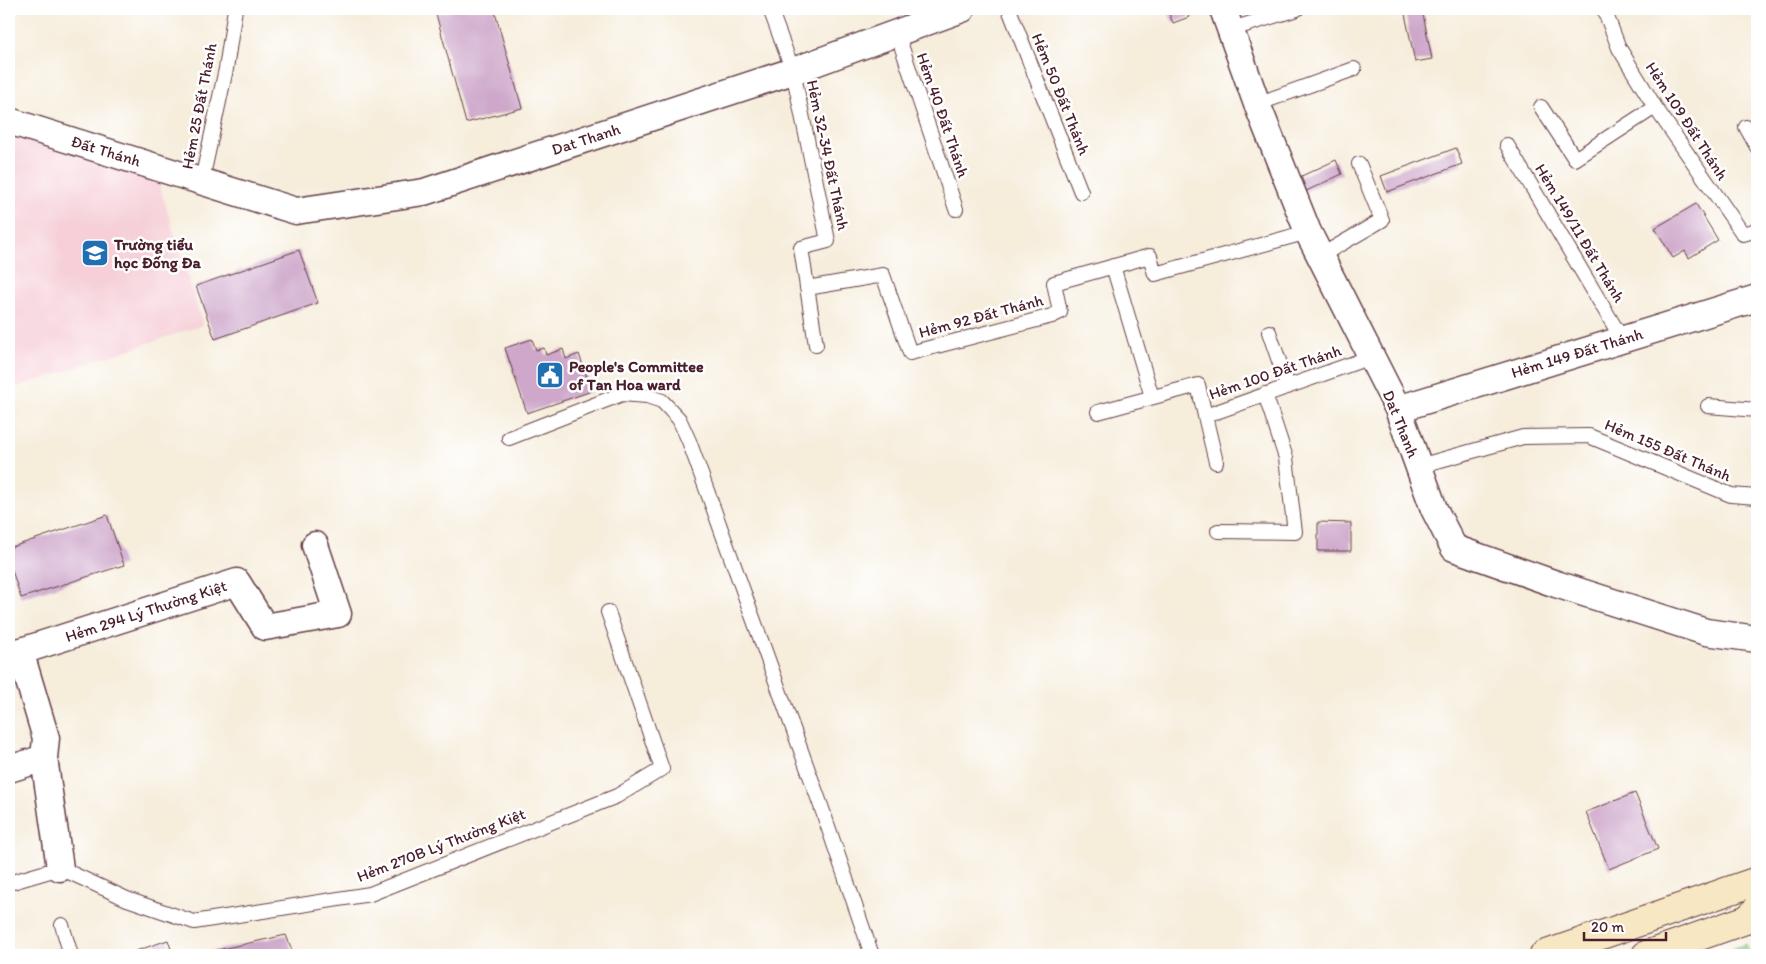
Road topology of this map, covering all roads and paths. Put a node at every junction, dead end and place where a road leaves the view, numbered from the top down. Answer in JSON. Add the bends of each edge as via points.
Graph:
{"nodes":[{"id":1,"x":235,"y":9,"type":"edge"},
{"id":2,"x":770,"y":9,"type":"edge"},
{"id":3,"x":962,"y":9,"type":"edge"},
{"id":4,"x":1009,"y":9,"type":"edge"},
{"id":5,"x":1297,"y":9,"type":"edge"},
{"id":6,"x":1604,"y":9,"type":"edge"},
{"id":7,"x":1226,"y":20,"type":"edge"},
{"id":8,"x":897,"y":33,"type":"junction"},
{"id":9,"x":1354,"y":69,"type":"dead end"},
{"id":10,"x":793,"y":71,"type":"junction"},
{"id":11,"x":1257,"y":104,"type":"junction"},
{"id":12,"x":1541,"y":107,"type":"dead end"},
{"id":13,"x":1655,"y":107,"type":"junction"},
{"id":14,"x":9,"y":121,"type":"edge"},
{"id":15,"x":1746,"y":127,"type":"dead end"},
{"id":16,"x":1507,"y":145,"type":"dead end"},
{"id":17,"x":1757,"y":147,"type":"edge"},
{"id":18,"x":1359,"y":164,"type":"dead end"},
{"id":19,"x":202,"y":180,"type":"junction"},
{"id":20,"x":1081,"y":192,"type":"dead end"},
{"id":21,"x":956,"y":209,"type":"dead end"},
{"id":22,"x":1757,"y":230,"type":"edge"},
{"id":23,"x":1308,"y":232,"type":"junction"},
{"id":24,"x":1320,"y":256,"type":"junction"},
{"id":25,"x":1113,"y":266,"type":"junction"},
{"id":26,"x":807,"y":288,"type":"junction"},
{"id":27,"x":1757,"y":298,"type":"edge"},
{"id":28,"x":1269,"y":332,"type":"dead end"},
{"id":29,"x":1622,"y":340,"type":"junction"},
{"id":30,"x":816,"y":345,"type":"dead end"},
{"id":31,"x":1371,"y":357,"type":"junction"},
{"id":32,"x":1288,"y":387,"type":"junction"},
{"id":33,"x":1265,"y":394,"type":"junction"},
{"id":34,"x":1152,"y":397,"type":"junction"},
{"id":35,"x":1708,"y":406,"type":"dead end"},
{"id":36,"x":1398,"y":409,"type":"junction"},
{"id":37,"x":1757,"y":410,"type":"edge"},
{"id":38,"x":1098,"y":412,"type":"dead end"},
{"id":39,"x":1205,"y":416,"type":"junction"},
{"id":40,"x":509,"y":438,"type":"dead end"},
{"id":41,"x":1216,"y":462,"type":"dead end"},
{"id":42,"x":1419,"y":466,"type":"junction"},
{"id":43,"x":1757,"y":497,"type":"edge"},
{"id":44,"x":1218,"y":532,"type":"dead end"},
{"id":45,"x":316,"y":545,"type":"dead end"},
{"id":46,"x":608,"y":612,"type":"dead end"},
{"id":47,"x":1757,"y":639,"type":"edge"},
{"id":48,"x":14,"y":653,"type":"edge"},
{"id":49,"x":44,"y":758,"type":"junction"},
{"id":50,"x":9,"y":769,"type":"edge"},
{"id":51,"x":60,"y":868,"type":"junction"},
{"id":52,"x":1757,"y":881,"type":"edge"},
{"id":53,"x":9,"y":883,"type":"edge"},
{"id":54,"x":1757,"y":909,"type":"edge"},
{"id":55,"x":62,"y":925,"type":"dead end"},
{"id":56,"x":71,"y":955,"type":"edge"},
{"id":57,"x":872,"y":955,"type":"edge"},
{"id":58,"x":1544,"y":955,"type":"edge"},
{"id":59,"x":1646,"y":955,"type":"edge"}],
"edges":[{"from":1,"to":19,"type":"lane","name":"Hẻm 25 Đất Thánh","via":[[226,69]]},
{"from":2,"to":10,"type":"lane"},
{"from":3,"to":8,"type":"street","name":"Dat Thanh"},
{"from":4,"to":20,"type":"lane","name":"Hẻm 50 Đất Thánh"},
{"from":5,"to":7,"type":"lane"},
{"from":6,"to":13,"type":"lane","name":"Hẻm 109 Đất Thánh","via":[[1619,48]]},
{"from":7,"to":11,"type":"street","name":"Dat Thanh"},
{"from":8,"to":10,"type":"street","name":"Dat Thanh"},
{"from":8,"to":21,"type":"lane","name":"Hẻm 40 Đất Thánh"},
{"from":9,"to":11,"type":"lane"},
{"from":10,"to":19,"type":"street","name":"Dat Thanh","via":[[424,192],[296,210]]},
{"from":10,"to":26,"type":"lane","name":"Hẻm 32-34 Đất Thánh","via":[[828,241],[801,248]]},
{"from":11,"to":23,"type":"street","name":"Dat Thanh"},
{"from":12,"to":13,"type":"lane","via":[[1575,159]]},
{"from":13,"to":22,"type":"lane","name":"Hẻm 109 Đất Thánh","via":[[1742,234]]},
{"from":14,"to":19,"type":"street","name":"Đất Thánh"},
{"from":15,"to":17,"type":"lane"},
{"from":16,"to":29,"type":"lane","name":"Hẻm 149/11 Đất Thánh"},
{"from":18,"to":24,"type":"lane","via":[[1382,220]]},
{"from":23,"to":24,"type":"street","name":"Dat Thanh"},
{"from":23,"to":25,"type":"lane","name":"Hẻm 92 Đất Thánh","via":[[1155,274],[1150,256]]},
{"from":24,"to":31,"type":"street","name":"Dat Thanh"},
{"from":25,"to":26,"type":"lane","name":"Hẻm 92 Đất Thánh","via":[[1054,283],[1060,312],[1052,316],[910,353],[883,276]]},
{"from":25,"to":34,"type":"lane"},
{"from":26,"to":30,"type":"lane","name":"Hẻm 32-34 Đất Thánh"},
{"from":27,"to":29,"type":"street","name":"Hẻm 149 Đất Thánh"},
{"from":28,"to":32,"type":"lane"},
{"from":29,"to":36,"type":"street","name":"Hẻm 149 Đất Thánh"},
{"from":31,"to":32,"type":"lane","name":"Hẻm 100 Đất Thánh"},
{"from":31,"to":36,"type":"street","name":"Dat Thanh"},
{"from":32,"to":33,"type":"lane","name":"Hẻm 100 Đất Thánh"},
{"from":33,"to":39,"type":"lane","name":"Hẻm 100 Đất Thánh"},
{"from":33,"to":44,"type":"lane","via":[[1286,458],[1295,532]]},
{"from":34,"to":38,"type":"lane","name":"Hẻm 100 Đất Thánh"},
{"from":34,"to":39,"type":"lane","name":"Hẻm 100 Đất Thánh","via":[[1198,384]]},
{"from":35,"to":37,"type":"lane"},
{"from":36,"to":42,"type":"street","name":"Dat Thanh"},
{"from":39,"to":41,"type":"lane"},
{"from":40,"to":57,"type":"lane","via":[[622,394],[662,401],[679,419],[767,656]]},
{"from":42,"to":43,"type":"lane","name":"Hẻm 155 Đất Thánh","via":[[1523,437],[1588,436],[1731,495]]},
{"from":42,"to":47,"type":"street","name":"Dat Thanh","via":[[1434,509],[1454,548],[1706,632]]},
{"from":45,"to":48,"type":"street","name":"Hẻm 294 Lý Thường Kiệt","via":[[338,614],[265,627],[237,582]]},
{"from":46,"to":51,"type":"lane","name":"Hẻm 270B Lý Thường Kiệt","via":[[662,769],[617,796],[370,894],[194,922],[127,899]]},
{"from":48,"to":49,"type":"street","via":[[46,738]]},
{"from":49,"to":50,"type":"street"},
{"from":49,"to":51,"type":"street"},
{"from":51,"to":53,"type":"lane"},
{"from":52,"to":58,"type":"street"},
{"from":54,"to":59,"type":"street","via":[[1748,919]]},
{"from":55,"to":56,"type":"lane"}]}
